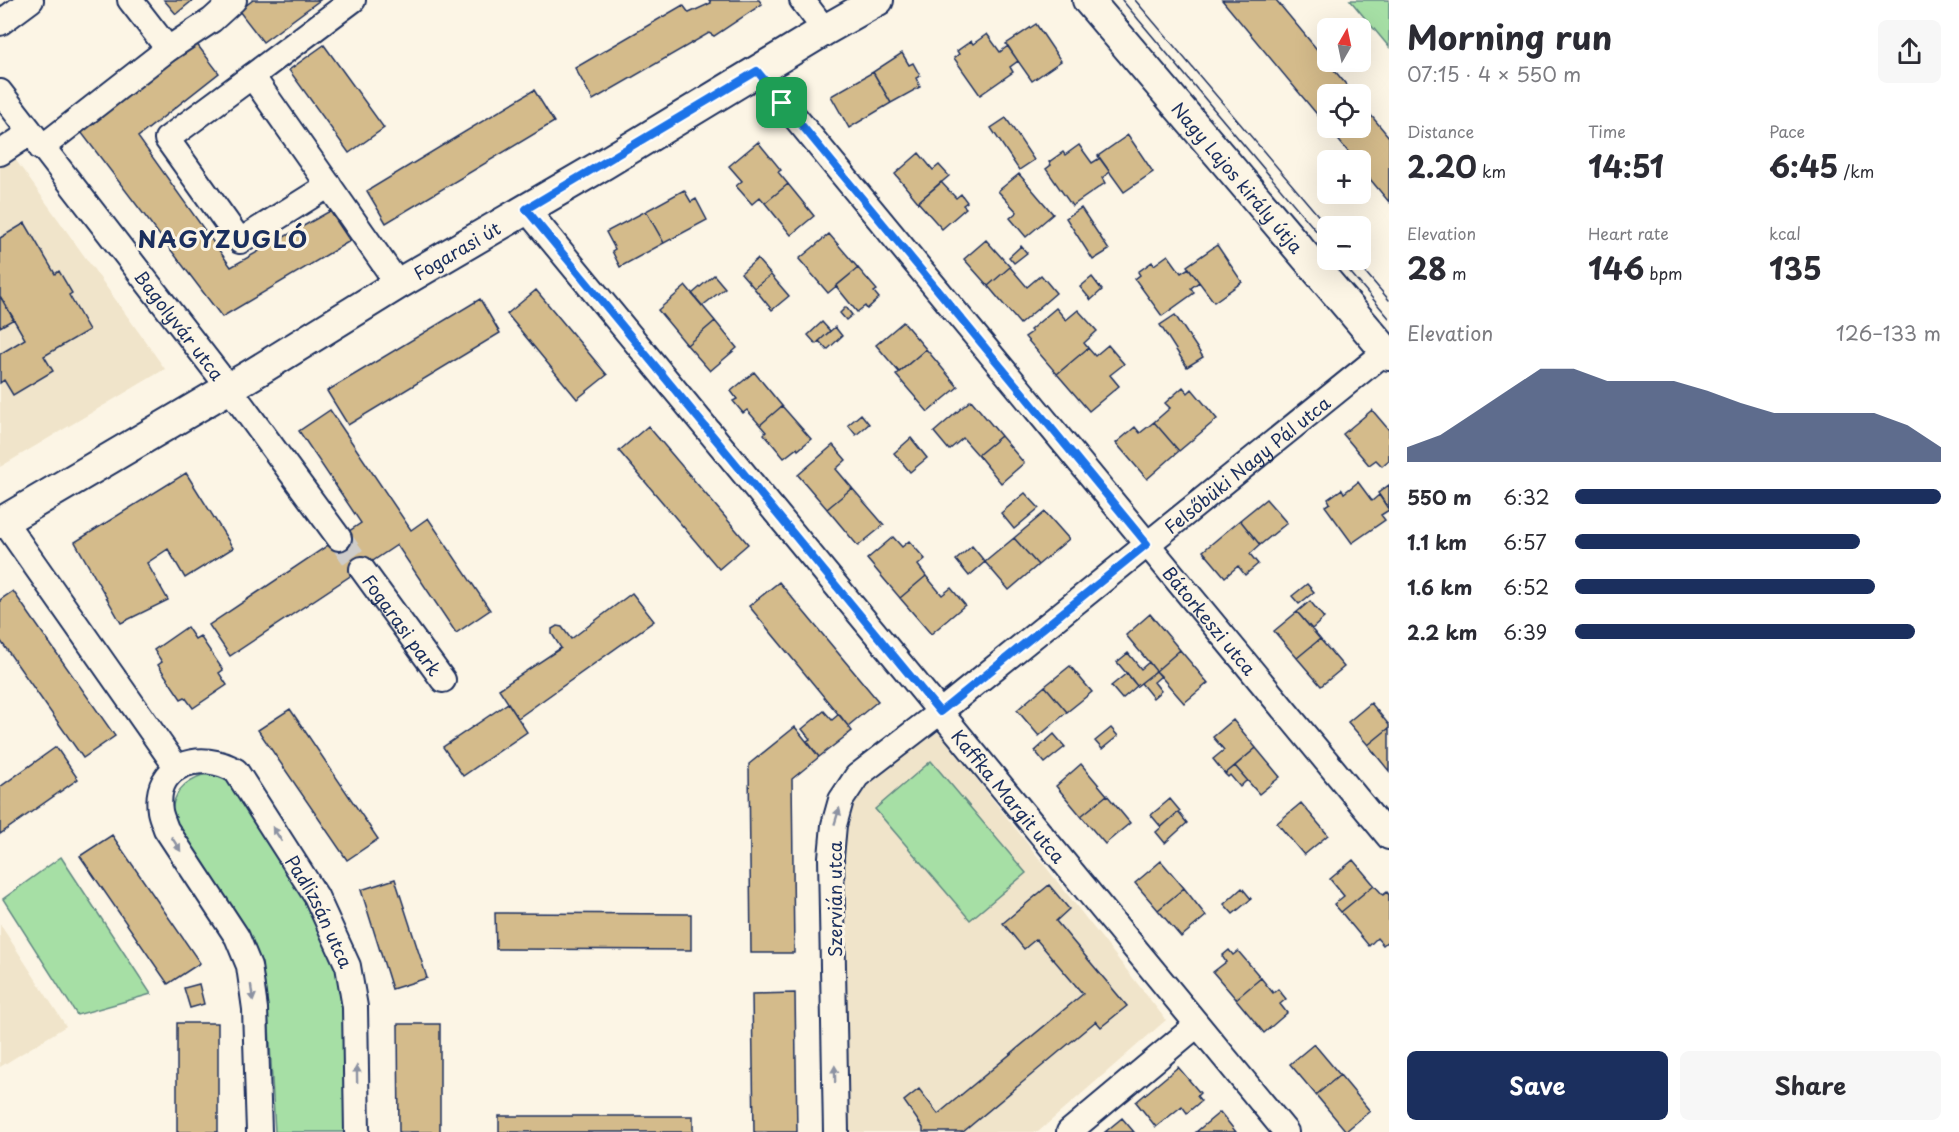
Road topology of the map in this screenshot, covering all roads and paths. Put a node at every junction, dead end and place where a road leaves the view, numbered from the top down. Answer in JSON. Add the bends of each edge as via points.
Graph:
{"nodes":[{"id":1,"x":31,"y":0,"type":"edge"},
{"id":2,"x":130,"y":0,"type":"edge"},
{"id":3,"x":234,"y":0,"type":"edge"},
{"id":4,"x":352,"y":0,"type":"edge"},
{"id":5,"x":802,"y":0,"type":"edge"},
{"id":6,"x":878,"y":0,"type":"edge"},
{"id":7,"x":1088,"y":0,"type":"edge"},
{"id":8,"x":0,"y":23,"type":"edge"},
{"id":9,"x":825,"y":30,"type":"junction"},
{"id":10,"x":168,"y":49,"type":"junction"},
{"id":11,"x":757,"y":71,"type":"junction"},
{"id":12,"x":252,"y":76,"type":"junction"},
{"id":13,"x":0,"y":92,"type":"edge"},
{"id":14,"x":36,"y":140,"type":"junction"},
{"id":15,"x":0,"y":153,"type":"edge"},
{"id":16,"x":329,"y":185,"type":"junction"},
{"id":17,"x":526,"y":209,"type":"junction"},
{"id":18,"x":398,"y":284,"type":"junction"},
{"id":19,"x":1388,"y":352,"type":"edge"},
{"id":20,"x":230,"y":388,"type":"junction"},
{"id":21,"x":2,"y":522,"type":"edge"},
{"id":22,"x":334,"y":531,"type":"tunnel mouth"},
{"id":23,"x":1147,"y":544,"type":"junction"},
{"id":24,"x":362,"y":569,"type":"tunnel mouth"},
{"id":25,"x":443,"y":680,"type":"dead end"},
{"id":26,"x":940,"y":712,"type":"junction"},
{"id":27,"x":177,"y":768,"type":"junction"},
{"id":28,"x":1389,"y":837,"type":"edge"},
{"id":29,"x":1197,"y":1025,"type":"junction"},
{"id":30,"x":259,"y":1132,"type":"edge"},
{"id":31,"x":357,"y":1132,"type":"edge"},
{"id":32,"x":836,"y":1132,"type":"edge"},
{"id":33,"x":1070,"y":1132,"type":"edge"},
{"id":34,"x":1286,"y":1132,"type":"edge"}],
"edges":[{"from":1,"to":8,"type":"street"},
{"from":2,"to":10,"type":"street"},
{"from":3,"to":10,"type":"street"},
{"from":4,"to":12,"type":"street"},
{"from":5,"to":9,"type":"street"},
{"from":6,"to":9,"type":"main road","name":"Fogarasi út"},
{"from":7,"to":19,"type":"main road","name":"Nagy Lajos király útja"},
{"from":9,"to":11,"type":"main road","name":"Fogarasi út"},
{"from":10,"to":14,"type":"street"},
{"from":11,"to":17,"type":"main road","name":"Fogarasi út"},
{"from":11,"to":23,"type":"street","name":"Bátorkeszi utca"},
{"from":12,"to":16,"type":"street","name":"Fogarasi út"},
{"from":12,"to":16,"type":"street","via":[[167,139],[240,241]]},
{"from":13,"to":14,"type":"street","name":"Bagolyvár utca"},
{"from":14,"to":15,"type":"street"},
{"from":14,"to":20,"type":"street","name":"Bagolyvár utca"},
{"from":16,"to":18,"type":"street","name":"Fogarasi út"},
{"from":17,"to":18,"type":"main road","name":"Fogarasi út"},
{"from":17,"to":26,"type":"street","name":"Kaffka Margit utca"},
{"from":18,"to":20,"type":"main road","name":"Fogarasi út"},
{"from":19,"to":23,"type":"street","name":"Felsőbüki Nagy Pál utca"},
{"from":20,"to":21,"type":"main road","name":"Fogarasi út"},
{"from":20,"to":22,"type":"street"},
{"from":21,"to":27,"type":"street"},
{"from":23,"to":26,"type":"street","name":"Felsőbüki Nagy Pál utca"},
{"from":23,"to":28,"type":"street","name":"Bátorkeszi utca"},
{"from":24,"to":25,"type":"street","name":"Fogarasi park"},
{"from":26,"to":29,"type":"street","name":"Kaffka Margit utca"},
{"from":32,"to":26,"type":"street","name":"Szervián utca","one_way":true,"via":[[831,857],[834,825],[841,800],[857,776]]},
{"from":27,"to":30,"type":"street","one_way":true,"via":[[161,790],[160,811],[166,829],[237,937],[249,966],[255,1009]]},
{"from":31,"to":27,"type":"street","name":"Padlizsán utca","one_way":true,"via":[[355,1006],[348,966],[316,896],[236,771],[207,760]]},
{"from":29,"to":33,"type":"street"},
{"from":29,"to":34,"type":"street","name":"Kaffka Margit utca"}]}
